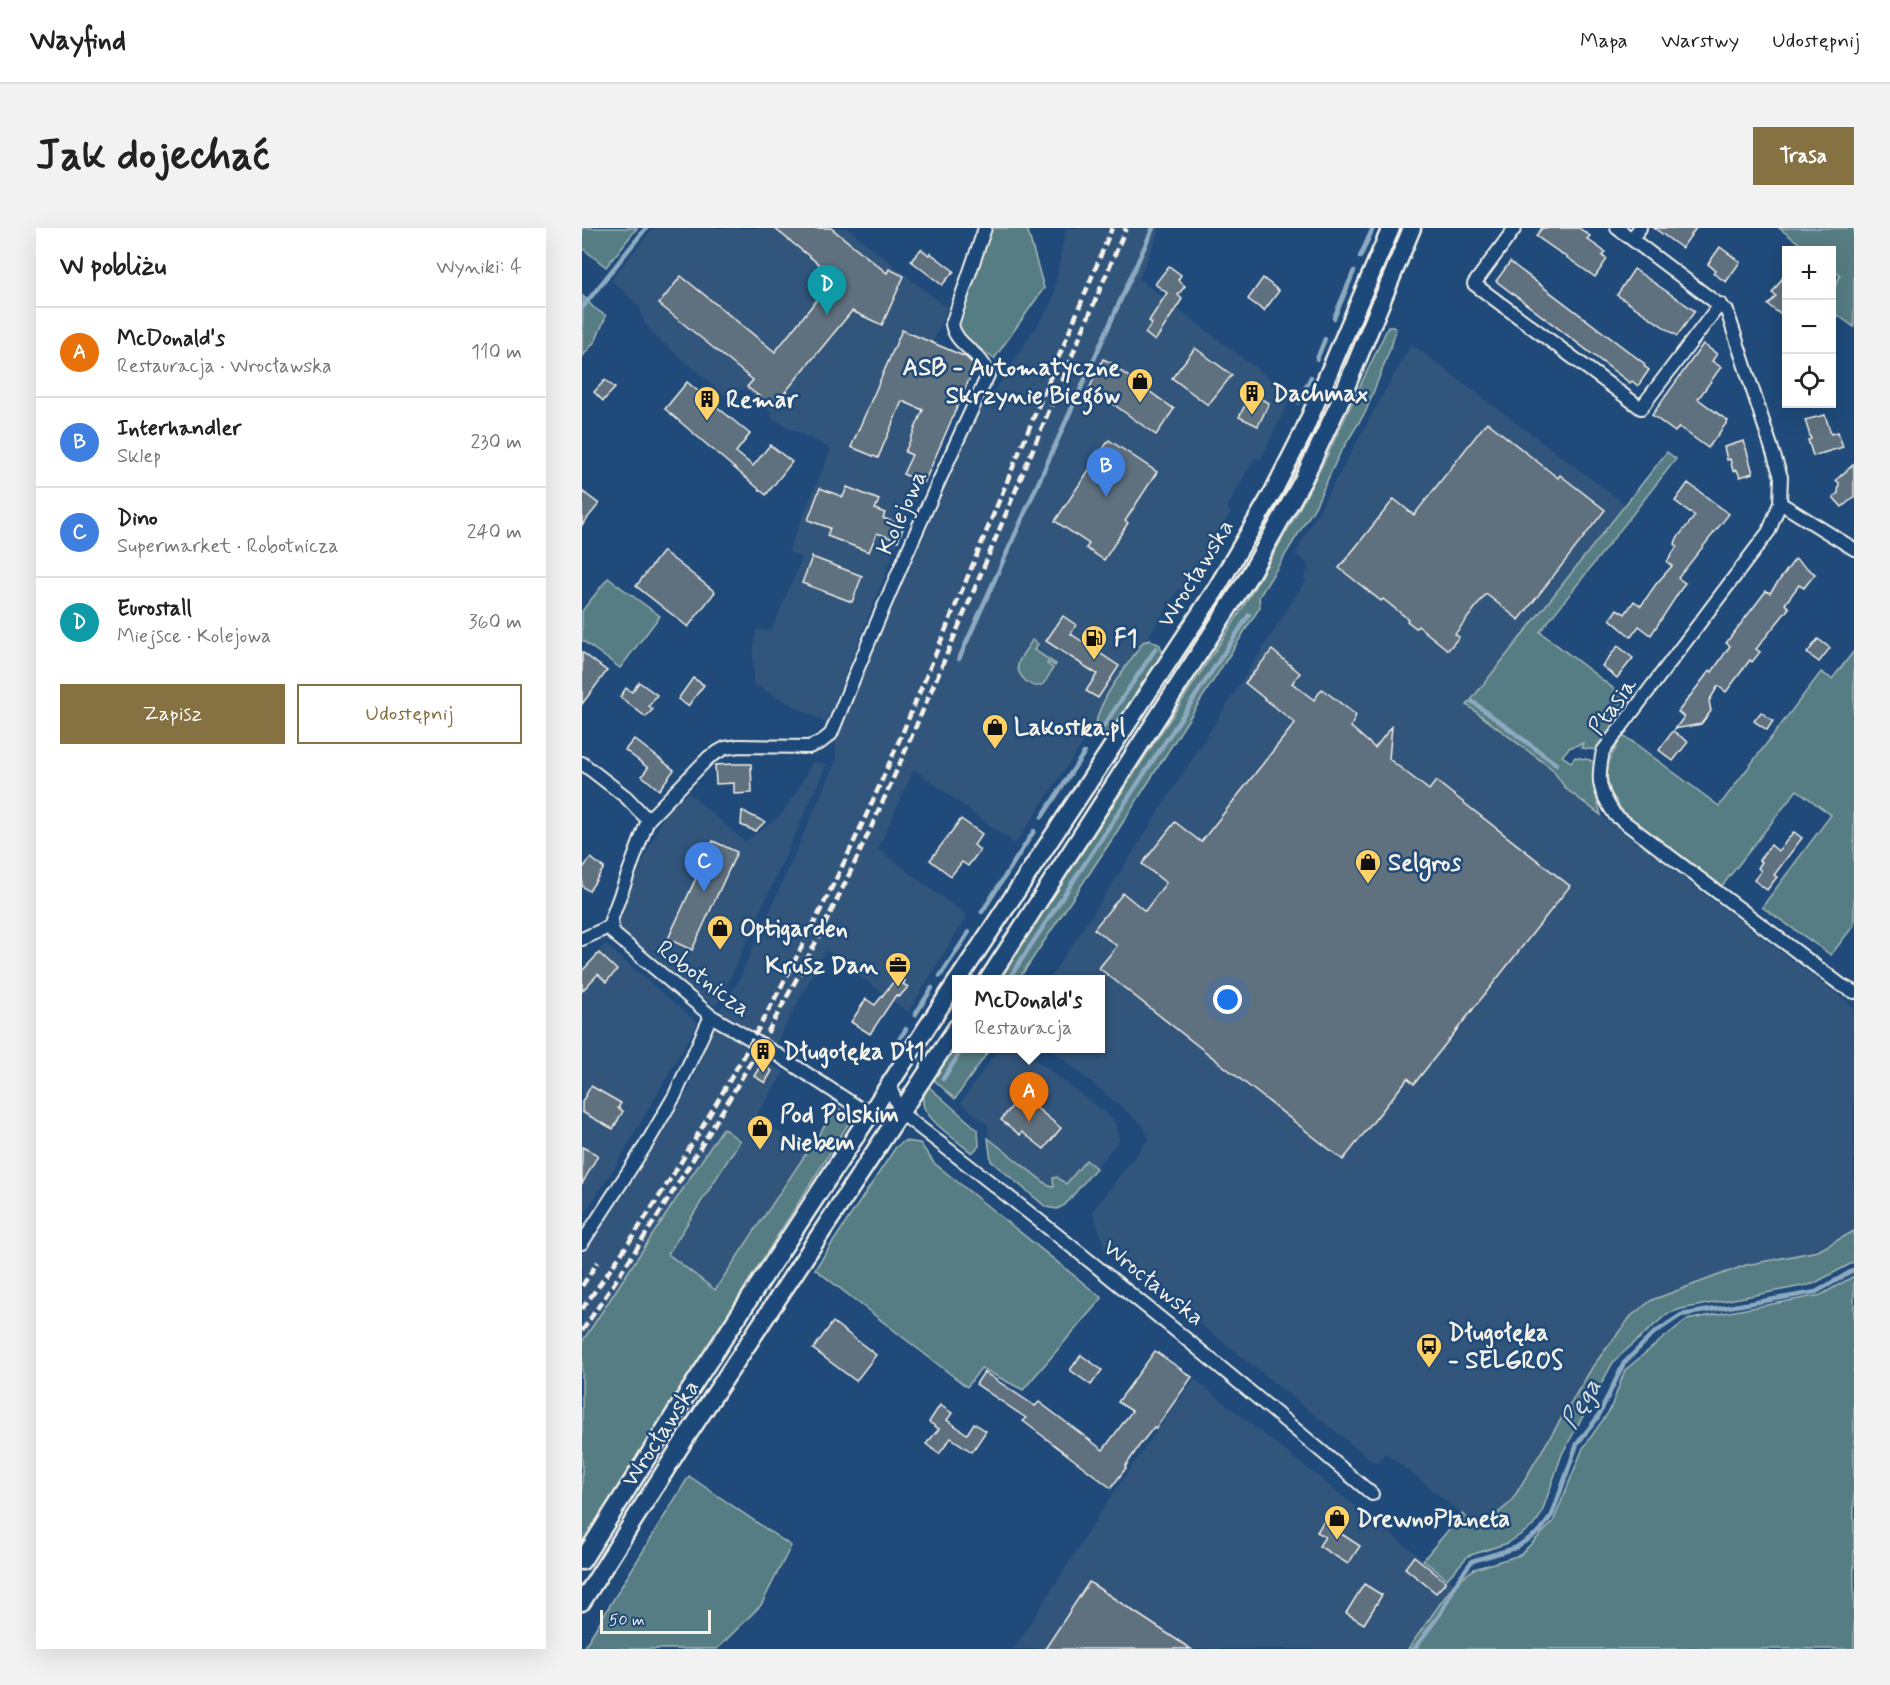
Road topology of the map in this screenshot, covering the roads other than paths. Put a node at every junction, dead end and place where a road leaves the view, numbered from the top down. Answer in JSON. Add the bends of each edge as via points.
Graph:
{"nodes":[{"id":1,"x":985,"y":228,"type":"edge"},
{"id":2,"x":1391,"y":228,"type":"edge"},
{"id":3,"x":1412,"y":228,"type":"edge"},
{"id":4,"x":1515,"y":228,"type":"edge"},
{"id":5,"x":1617,"y":228,"type":"edge"},
{"id":6,"x":1636,"y":233,"type":"edge"},
{"id":7,"x":1720,"y":304,"type":"junction"},
{"id":8,"x":1780,"y":503,"type":"junction"},
{"id":9,"x":1854,"y":549,"type":"edge"},
{"id":10,"x":582,"y":763,"type":"edge"},
{"id":11,"x":648,"y":820,"type":"junction"},
{"id":12,"x":611,"y":926,"type":"junction"},
{"id":13,"x":582,"y":939,"type":"edge"},
{"id":14,"x":960,"y":975,"type":"edge"},
{"id":15,"x":991,"y":975,"type":"edge"},
{"id":16,"x":952,"y":988,"type":"edge"},
{"id":17,"x":1854,"y":992,"type":"edge"},
{"id":18,"x":711,"y":1016,"type":"junction"},
{"id":19,"x":952,"y":1035,"type":"edge"},
{"id":20,"x":889,"y":1085,"type":"junction"},
{"id":21,"x":901,"y":1113,"type":"junction"},
{"id":22,"x":870,"y":1115,"type":"junction"},
{"id":23,"x":582,"y":1243,"type":"edge"},
{"id":24,"x":1372,"y":1494,"type":"dead end"},
{"id":25,"x":582,"y":1561,"type":"edge"},
{"id":26,"x":582,"y":1602,"type":"edge"}],
"edges":[{"from":1,"to":11,"type":"street","name":"Kolejowa","via":[[951,324],[953,333],[987,365],[988,375],[933,490],[831,734],[809,747],[725,748],[709,757]]},
{"from":2,"to":14,"type":"main road","name":"Wrocławska","via":[[1303,433],[1273,492],[1215,591]]},
{"from":3,"to":15,"type":"main road","name":"Wrocławska","via":[[1339,404],[1271,537]]},
{"from":4,"to":7,"type":"street","via":[[1474,284],[1641,408]]},
{"from":5,"to":6,"type":"street","name":"Ptasia"},
{"from":6,"to":7,"type":"street","name":"Ptasia"},
{"from":7,"to":8,"type":"street","name":"Ptasia","via":[[1731,320],[1781,477]]},
{"from":8,"to":9,"type":"street"},
{"from":8,"to":17,"type":"street","name":"Ptasia","via":[[1769,531],[1603,751],[1599,786],[1615,815]]},
{"from":10,"to":11,"type":"street","via":[[626,797]]},
{"from":11,"to":12,"type":"street"},
{"from":12,"to":13,"type":"street"},
{"from":12,"to":18,"type":"street","name":"Robotnicza","via":[[613,933]]},
{"from":16,"to":20,"type":"main road","name":"Wrocławska"},
{"from":18,"to":22,"type":"street","name":"Robotnicza"},
{"from":18,"to":23,"type":"street","via":[[675,1095]]},
{"from":19,"to":21,"type":"main road","name":"Wrocławska"},
{"from":20,"to":21,"type":"street","name":"Wrocławska"},
{"from":20,"to":22,"type":"main road","name":"Wrocławska"},
{"from":21,"to":22,"type":"street"},
{"from":21,"to":24,"type":"street","name":"Wrocławska","via":[[1075,1249]]},
{"from":21,"to":26,"type":"main road","name":"Wrocławska"},
{"from":22,"to":25,"type":"main road","name":"Wrocławska"}]}
